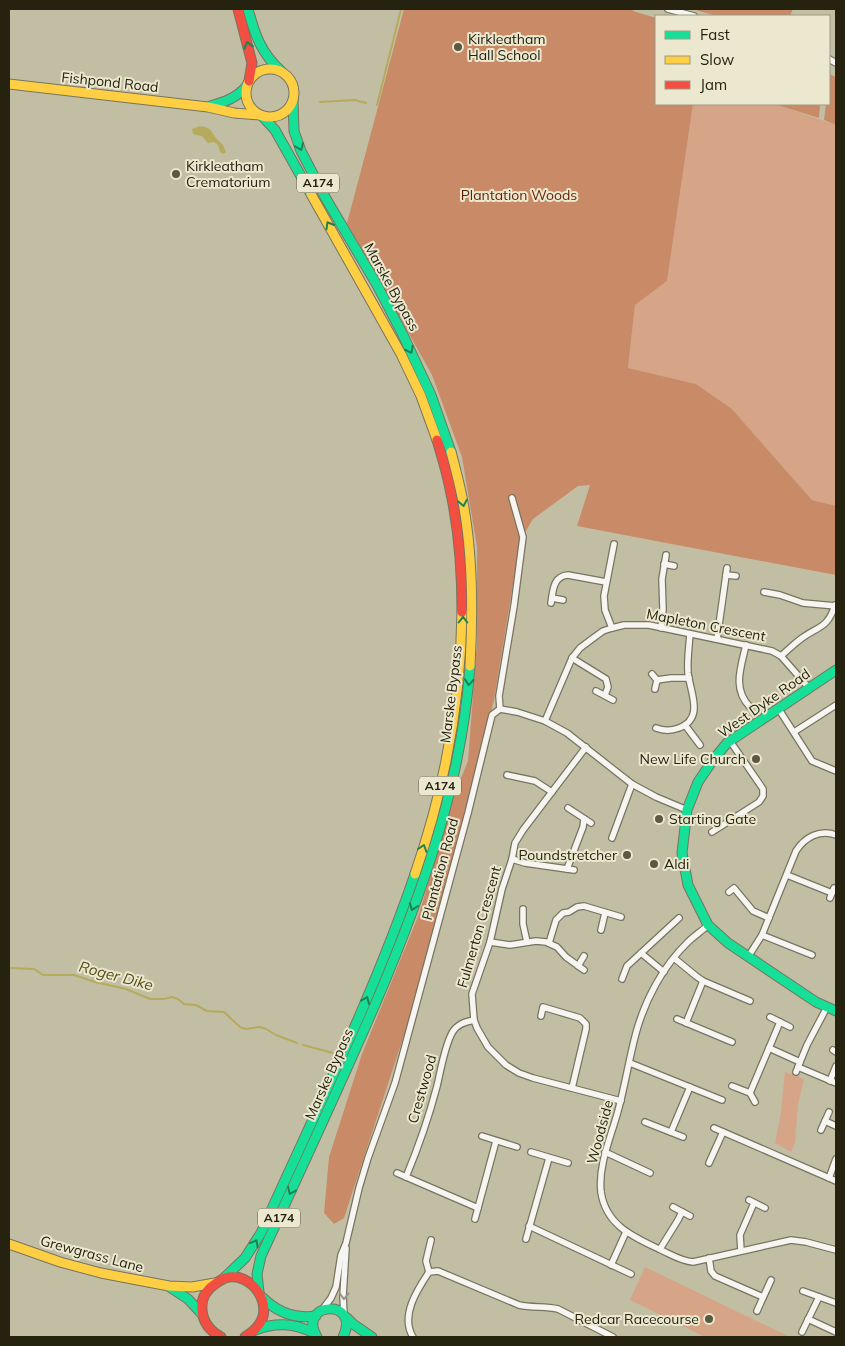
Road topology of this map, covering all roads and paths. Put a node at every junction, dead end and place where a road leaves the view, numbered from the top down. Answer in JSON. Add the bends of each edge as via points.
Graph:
{"nodes":[{"id":1,"x":238,"y":9,"type":"edge"},
{"id":2,"x":248,"y":9,"type":"edge"},
{"id":3,"x":668,"y":9,"type":"edge"},
{"id":4,"x":690,"y":15,"type":"edge"},
{"id":5,"x":282,"y":72,"type":"junction"},
{"id":6,"x":9,"y":84,"type":"edge"},
{"id":7,"x":248,"y":84,"type":"junction"},
{"id":8,"x":293,"y":100,"type":"junction"},
{"id":9,"x":208,"y":107,"type":"junction"},
{"id":10,"x":262,"y":116,"type":"junction"},
{"id":11,"x":512,"y":498,"type":"dead end"},
{"id":12,"x":605,"y":548,"type":"dead end"},
{"id":13,"x":666,"y":555,"type":"dead end"},
{"id":14,"x":664,"y":564,"type":"junction"},
{"id":15,"x":674,"y":566,"type":"dead end"},
{"id":16,"x":728,"y":568,"type":"dead end"},
{"id":17,"x":726,"y":576,"type":"junction"},
{"id":18,"x":736,"y":576,"type":"dead end"},
{"id":19,"x":606,"y":582,"type":"junction"},
{"id":20,"x":764,"y":592,"type":"dead end"},
{"id":21,"x":563,"y":600,"type":"dead end"},
{"id":22,"x":836,"y":605,"type":"edge"},
{"id":23,"x":612,"y":628,"type":"junction"},
{"id":24,"x":661,"y":628,"type":"junction"},
{"id":25,"x":690,"y":634,"type":"junction"},
{"id":26,"x":717,"y":639,"type":"junction"},
{"id":27,"x":746,"y":645,"type":"junction"},
{"id":28,"x":781,"y":656,"type":"junction"},
{"id":29,"x":572,"y":658,"type":"junction"},
{"id":30,"x":836,"y":670,"type":"edge"},
{"id":31,"x":652,"y":674,"type":"dead end"},
{"id":32,"x":689,"y":678,"type":"junction"},
{"id":33,"x":657,"y":680,"type":"junction"},
{"id":34,"x":809,"y":688,"type":"junction"},
{"id":35,"x":655,"y":689,"type":"dead end"},
{"id":36,"x":596,"y":691,"type":"dead end"},
{"id":37,"x":605,"y":695,"type":"junction"},
{"id":38,"x":613,"y":700,"type":"dead end"},
{"id":39,"x":744,"y":701,"type":"junction"},
{"id":40,"x":836,"y":705,"type":"edge"},
{"id":41,"x":737,"y":706,"type":"dead end"},
{"id":42,"x":750,"y":707,"type":"dead end"},
{"id":43,"x":778,"y":708,"type":"junction"},
{"id":44,"x":500,"y":709,"type":"junction"},
{"id":45,"x":545,"y":721,"type":"junction"},
{"id":46,"x":685,"y":726,"type":"junction"},
{"id":47,"x":656,"y":728,"type":"dead end"},
{"id":48,"x":663,"y":731,"type":"junction"},
{"id":49,"x":794,"y":732,"type":"junction"},
{"id":50,"x":701,"y":736,"type":"dead end"},
{"id":51,"x":666,"y":738,"type":"dead end"},
{"id":52,"x":730,"y":741,"type":"junction"},
{"id":53,"x":586,"y":747,"type":"junction"},
{"id":54,"x":518,"y":769,"type":"dead end"},
{"id":55,"x":836,"y":771,"type":"edge"},
{"id":56,"x":507,"y":775,"type":"dead end"},
{"id":57,"x":516,"y":777,"type":"junction"},
{"id":58,"x":632,"y":784,"type":"junction"},
{"id":59,"x":552,"y":792,"type":"junction"},
{"id":60,"x":568,"y":808,"type":"dead end"},
{"id":61,"x":687,"y":810,"type":"junction"},
{"id":62,"x":584,"y":819,"type":"junction"},
{"id":63,"x":591,"y":823,"type":"dead end"},
{"id":64,"x":712,"y":832,"type":"dead end"},
{"id":65,"x":836,"y":835,"type":"edge"},
{"id":66,"x":612,"y":838,"type":"dead end"},
{"id":67,"x":512,"y":859,"type":"junction"},
{"id":68,"x":567,"y":869,"type":"junction"},
{"id":69,"x":574,"y":870,"type":"dead end"},
{"id":70,"x":786,"y":875,"type":"junction"},
{"id":71,"x":729,"y":892,"type":"dead end"},
{"id":72,"x":832,"y":893,"type":"dead end"},
{"id":73,"x":523,"y":909,"type":"dead end"},
{"id":74,"x":605,"y":913,"type":"junction"},
{"id":75,"x":515,"y":917,"type":"dead end"},
{"id":76,"x":522,"y":917,"type":"junction"},
{"id":77,"x":621,"y":917,"type":"dead end"},
{"id":78,"x":679,"y":918,"type":"dead end"},
{"id":79,"x":769,"y":918,"type":"junction"},
{"id":80,"x":708,"y":925,"type":"junction"},
{"id":81,"x":601,"y":930,"type":"dead end"},
{"id":82,"x":762,"y":934,"type":"junction"},
{"id":83,"x":490,"y":942,"type":"junction"},
{"id":84,"x":527,"y":942,"type":"junction"},
{"id":85,"x":549,"y":943,"type":"junction"},
{"id":86,"x":640,"y":953,"type":"junction"},
{"id":87,"x":812,"y":955,"type":"dead end"},
{"id":88,"x":584,"y":956,"type":"dead end"},
{"id":89,"x":748,"y":957,"type":"junction"},
{"id":90,"x":674,"y":958,"type":"junction"},
{"id":91,"x":664,"y":972,"type":"junction"},
{"id":92,"x":622,"y":979,"type":"dead end"},
{"id":93,"x":703,"y":981,"type":"junction"},
{"id":94,"x":750,"y":1001,"type":"dead end"},
{"id":95,"x":827,"y":1007,"type":"junction"},
{"id":96,"x":836,"y":1012,"type":"edge"},
{"id":97,"x":541,"y":1016,"type":"dead end"},
{"id":98,"x":770,"y":1017,"type":"dead end"},
{"id":99,"x":677,"y":1019,"type":"dead end"},
{"id":100,"x":474,"y":1020,"type":"junction"},
{"id":101,"x":780,"y":1022,"type":"junction"},
{"id":102,"x":686,"y":1023,"type":"junction"},
{"id":103,"x":790,"y":1027,"type":"dead end"},
{"id":104,"x":732,"y":1042,"type":"dead end"},
{"id":105,"x":769,"y":1048,"type":"junction"},
{"id":106,"x":630,"y":1063,"type":"junction"},
{"id":107,"x":836,"y":1066,"type":"edge"},
{"id":108,"x":798,"y":1067,"type":"junction"},
{"id":109,"x":833,"y":1082,"type":"edge"},
{"id":110,"x":732,"y":1086,"type":"dead end"},
{"id":111,"x":690,"y":1087,"type":"junction"},
{"id":112,"x":572,"y":1088,"type":"junction"},
{"id":113,"x":750,"y":1093,"type":"junction"},
{"id":114,"x":722,"y":1100,"type":"dead end"},
{"id":115,"x":621,"y":1101,"type":"junction"},
{"id":116,"x":754,"y":1102,"type":"dead end"},
{"id":117,"x":829,"y":1112,"type":"dead end"},
{"id":118,"x":825,"y":1121,"type":"junction"},
{"id":119,"x":645,"y":1122,"type":"dead end"},
{"id":120,"x":836,"y":1126,"type":"edge"},
{"id":121,"x":714,"y":1128,"type":"dead end"},
{"id":122,"x":821,"y":1130,"type":"dead end"},
{"id":123,"x":671,"y":1132,"type":"junction"},
{"id":124,"x":723,"y":1132,"type":"junction"},
{"id":125,"x":482,"y":1136,"type":"dead end"},
{"id":126,"x":684,"y":1137,"type":"dead end"},
{"id":127,"x":496,"y":1140,"type":"junction"},
{"id":128,"x":517,"y":1147,"type":"dead end"},
{"id":129,"x":531,"y":1152,"type":"dead end"},
{"id":130,"x":606,"y":1152,"type":"junction"},
{"id":131,"x":549,"y":1158,"type":"junction"},
{"id":132,"x":836,"y":1159,"type":"edge"},
{"id":133,"x":568,"y":1163,"type":"dead end"},
{"id":134,"x":710,"y":1163,"type":"dead end"},
{"id":135,"x":397,"y":1173,"type":"dead end"},
{"id":136,"x":650,"y":1173,"type":"dead end"},
{"id":137,"x":406,"y":1178,"type":"junction"},
{"id":138,"x":829,"y":1178,"type":"junction"},
{"id":139,"x":836,"y":1181,"type":"edge"},
{"id":140,"x":478,"y":1208,"type":"junction"},
{"id":141,"x":673,"y":1208,"type":"dead end"},
{"id":142,"x":765,"y":1208,"type":"dead end"},
{"id":143,"x":682,"y":1212,"type":"junction"},
{"id":144,"x":690,"y":1216,"type":"dead end"},
{"id":145,"x":475,"y":1219,"type":"dead end"},
{"id":146,"x":529,"y":1226,"type":"junction"},
{"id":147,"x":626,"y":1232,"type":"junction"},
{"id":148,"x":526,"y":1239,"type":"dead end"},
{"id":149,"x":431,"y":1240,"type":"dead end"},
{"id":150,"x":346,"y":1243,"type":"junction"},
{"id":151,"x":9,"y":1244,"type":"edge"},
{"id":152,"x":660,"y":1249,"type":"junction"},
{"id":153,"x":836,"y":1250,"type":"edge"},
{"id":154,"x":741,"y":1251,"type":"junction"},
{"id":155,"x":709,"y":1258,"type":"junction"},
{"id":156,"x":611,"y":1265,"type":"junction"},
{"id":157,"x":429,"y":1272,"type":"junction"},
{"id":158,"x":631,"y":1274,"type":"dead end"},
{"id":159,"x":771,"y":1280,"type":"dead end"},
{"id":160,"x":219,"y":1281,"type":"junction"},
{"id":161,"x":169,"y":1286,"type":"junction"},
{"id":162,"x":803,"y":1291,"type":"dead end"},
{"id":163,"x":261,"y":1295,"type":"junction"},
{"id":164,"x":763,"y":1297,"type":"junction"},
{"id":165,"x":818,"y":1297,"type":"junction"},
{"id":166,"x":836,"y":1303,"type":"edge"},
{"id":167,"x":757,"y":1311,"type":"dead end"},
{"id":168,"x":318,"y":1313,"type":"junction"},
{"id":169,"x":202,"y":1314,"type":"junction"},
{"id":170,"x":345,"y":1316,"type":"junction"},
{"id":171,"x":808,"y":1320,"type":"junction"},
{"id":172,"x":206,"y":1324,"type":"junction"},
{"id":173,"x":255,"y":1330,"type":"junction"},
{"id":174,"x":802,"y":1332,"type":"dead end"},
{"id":175,"x":836,"y":1332,"type":"edge"},
{"id":176,"x":316,"y":1335,"type":"edge"},
{"id":177,"x":344,"y":1336,"type":"edge"},
{"id":178,"x":204,"y":1337,"type":"edge"},
{"id":179,"x":221,"y":1337,"type":"edge"},
{"id":180,"x":245,"y":1337,"type":"edge"},
{"id":181,"x":372,"y":1337,"type":"edge"},
{"id":182,"x":413,"y":1337,"type":"edge"},
{"id":183,"x":613,"y":1337,"type":"edge"}],
"edges":[{"from":7,"to":1,"type":"main road","number":"A174","one_way":true,"via":[[252,63]]},
{"from":2,"to":5,"type":"main road","number":"A174","via":[[261,48]]},
{"from":3,"to":4,"type":"street"},
{"from":5,"to":7,"type":"main road","via":[[261,72]]},
{"from":5,"to":8,"type":"main road","number":"A174","via":[[292,81]]},
{"from":6,"to":9,"type":"main road","name":"Fishpond Road"},
{"from":7,"to":9,"type":"main road","name":"Fishpond Road","via":[[228,102]]},
{"from":7,"to":10,"type":"main road","number":"A174","via":[[248,102]]},
{"from":8,"to":10,"type":"main road","via":[[284,113]]},
{"from":8,"to":163,"type":"main road","name":"Marske Bypass","number":"A174","one_way":true,"via":[[293,128],[301,150],[417,362],[439,414],[456,468],[470,540],[472,648],[464,722],[431,858],[359,1043],[262,1256],[257,1274]]},
{"from":9,"to":10,"type":"main road","name":"Fishpond Road"},
{"from":160,"to":10,"type":"main road","name":"Marske Bypass","number":"A174","one_way":true,"via":[[246,1259],[261,1233],[391,939],[424,845],[447,757],[459,680],[463,624],[462,573],[454,505],[427,409],[382,318],[275,130]]},
{"from":11,"to":44,"type":"street","name":"Plantation Road","via":[[523,538],[498,696]]},
{"from":12,"to":19,"type":"street","via":[[614,547]]},
{"from":13,"to":14,"type":"street"},
{"from":14,"to":15,"type":"street"},
{"from":14,"to":24,"type":"street"},
{"from":16,"to":17,"type":"street"},
{"from":17,"to":18,"type":"street"},
{"from":17,"to":26,"type":"street"},
{"from":19,"to":21,"type":"street","via":[[562,576],[557,579],[551,600]]},
{"from":19,"to":23,"type":"street","via":[[605,610]]},
{"from":20,"to":22,"type":"street","via":[[803,603]]},
{"from":22,"to":28,"type":"street","via":[[821,628],[802,638]]},
{"from":23,"to":24,"type":"street","name":"Mapleton Crescent","via":[[639,624]]},
{"from":23,"to":29,"type":"street","name":"Mapleton Crescent","via":[[580,648]]},
{"from":24,"to":25,"type":"street","name":"Mapleton Crescent"},
{"from":25,"to":26,"type":"street","name":"Mapleton Crescent"},
{"from":25,"to":32,"type":"street"},
{"from":26,"to":27,"type":"street","name":"Mapleton Crescent"},
{"from":27,"to":28,"type":"street","name":"Mapleton Crescent"},
{"from":27,"to":39,"type":"street","via":[[739,674]]},
{"from":28,"to":34,"type":"street","name":"Mapleton Crescent"},
{"from":29,"to":37,"type":"street","via":[[606,679]]},
{"from":29,"to":45,"type":"street","name":"Mapleton Crescent"},
{"from":30,"to":34,"type":"main road","name":"West Dyke Road"},
{"from":31,"to":33,"type":"street"},
{"from":32,"to":33,"type":"street"},
{"from":32,"to":46,"type":"street","via":[[695,706]]},
{"from":33,"to":35,"type":"street"},
{"from":34,"to":43,"type":"main road","name":"West Dyke Road"},
{"from":36,"to":37,"type":"street"},
{"from":37,"to":38,"type":"street"},
{"from":39,"to":41,"type":"street"},
{"from":39,"to":42,"type":"street"},
{"from":40,"to":49,"type":"street"},
{"from":43,"to":49,"type":"street"},
{"from":43,"to":52,"type":"main road","name":"West Dyke Road"},
{"from":44,"to":45,"type":"street"},
{"from":44,"to":150,"type":"street","name":"Plantation Road","via":[[492,715],[395,1083],[368,1158]]},
{"from":45,"to":53,"type":"street"},
{"from":46,"to":48,"type":"street"},
{"from":46,"to":50,"type":"street","via":[[698,743]]},
{"from":47,"to":48,"type":"street"},
{"from":48,"to":51,"type":"street"},
{"from":49,"to":55,"type":"street","via":[[812,761]]},
{"from":52,"to":61,"type":"main road","name":"West Dyke Road","via":[[698,782]]},
{"from":52,"to":64,"type":"street","via":[[763,789],[763,796],[759,802]]},
{"from":53,"to":58,"type":"street"},
{"from":53,"to":59,"type":"street","name":"Fulmerton Crescent"},
{"from":54,"to":57,"type":"street"},
{"from":56,"to":57,"type":"street"},
{"from":57,"to":59,"type":"street","via":[[535,781]]},
{"from":58,"to":61,"type":"street"},
{"from":58,"to":66,"type":"street"},
{"from":59,"to":67,"type":"street","name":"Fulmerton Crescent","via":[[515,843]]},
{"from":60,"to":62,"type":"street"},
{"from":61,"to":80,"type":"main road","name":"West Dyke Road","via":[[682,853],[688,885]]},
{"from":62,"to":63,"type":"street"},
{"from":62,"to":68,"type":"street"},
{"from":65,"to":70,"type":"street","via":[[827,832],[806,838],[796,851]]},
{"from":67,"to":68,"type":"street"},
{"from":67,"to":83,"type":"street","name":"Fulmerton Crescent"},
{"from":68,"to":69,"type":"street"},
{"from":70,"to":72,"type":"street"},
{"from":70,"to":79,"type":"street"},
{"from":71,"to":79,"type":"street","via":[[734,888],[753,911]]},
{"from":73,"to":76,"type":"street"},
{"from":74,"to":77,"type":"street"},
{"from":74,"to":81,"type":"street"},
{"from":74,"to":85,"type":"street","via":[[584,906],[563,913],[556,920]]},
{"from":75,"to":76,"type":"street"},
{"from":76,"to":84,"type":"street"},
{"from":78,"to":86,"type":"street"},
{"from":79,"to":82,"type":"street"},
{"from":80,"to":89,"type":"main road","name":"West Dyke Road"},
{"from":80,"to":90,"type":"street","name":"Woodside"},
{"from":82,"to":87,"type":"street"},
{"from":82,"to":89,"type":"street"},
{"from":83,"to":84,"type":"street","via":[[510,945]]},
{"from":83,"to":100,"type":"street","name":"Fulmerton Crescent","via":[[472,994]]},
{"from":84,"to":85,"type":"street"},
{"from":85,"to":88,"type":"street","via":[[581,968]]},
{"from":86,"to":91,"type":"street"},
{"from":86,"to":92,"type":"street","via":[[627,966]]},
{"from":89,"to":95,"type":"main road","name":"West Dyke Road"},
{"from":90,"to":91,"type":"street","name":"Woodside"},
{"from":90,"to":93,"type":"street"},
{"from":91,"to":106,"type":"street","name":"Woodside","via":[[648,1000]]},
{"from":93,"to":94,"type":"street"},
{"from":93,"to":102,"type":"street"},
{"from":95,"to":96,"type":"main road","name":"West Dyke Road"},
{"from":95,"to":108,"type":"street"},
{"from":97,"to":112,"type":"street","via":[[543,1007],[580,1018],[586,1024]]},
{"from":98,"to":101,"type":"street"},
{"from":99,"to":102,"type":"street"},
{"from":100,"to":112,"type":"street","name":"Fulmerton Crescent","via":[[488,1047],[506,1065],[533,1078]]},
{"from":100,"to":137,"type":"street","name":"Crestwood","via":[[457,1026],[448,1042]]},
{"from":101,"to":103,"type":"street"},
{"from":101,"to":105,"type":"street"},
{"from":102,"to":104,"type":"street"},
{"from":105,"to":108,"type":"street"},
{"from":105,"to":113,"type":"street"},
{"from":106,"to":111,"type":"street"},
{"from":106,"to":115,"type":"street","name":"Woodside"},
{"from":107,"to":109,"type":"street"},
{"from":108,"to":109,"type":"street"},
{"from":110,"to":113,"type":"street"},
{"from":111,"to":114,"type":"street"},
{"from":111,"to":123,"type":"street"},
{"from":112,"to":115,"type":"street","name":"Fulmerton Crescent"},
{"from":113,"to":116,"type":"street"},
{"from":115,"to":130,"type":"street","name":"Woodside"},
{"from":117,"to":118,"type":"street"},
{"from":118,"to":120,"type":"street"},
{"from":118,"to":122,"type":"street"},
{"from":119,"to":123,"type":"street"},
{"from":121,"to":124,"type":"street"},
{"from":123,"to":126,"type":"street"},
{"from":124,"to":134,"type":"street"},
{"from":124,"to":138,"type":"street"},
{"from":125,"to":127,"type":"street"},
{"from":127,"to":128,"type":"street"},
{"from":127,"to":140,"type":"street"},
{"from":129,"to":131,"type":"street"},
{"from":130,"to":136,"type":"street"},
{"from":130,"to":147,"type":"street","name":"Woodside","via":[[601,1192],[609,1215]]},
{"from":131,"to":133,"type":"street"},
{"from":131,"to":146,"type":"street"},
{"from":132,"to":138,"type":"street"},
{"from":135,"to":137,"type":"street"},
{"from":137,"to":140,"type":"street"},
{"from":138,"to":139,"type":"street"},
{"from":140,"to":145,"type":"street"},
{"from":141,"to":143,"type":"street"},
{"from":142,"to":154,"type":"street","via":[[752,1201],[740,1235]]},
{"from":143,"to":144,"type":"street"},
{"from":143,"to":152,"type":"street"},
{"from":146,"to":148,"type":"street"},
{"from":146,"to":156,"type":"street"},
{"from":147,"to":152,"type":"street","name":"Woodside"},
{"from":147,"to":156,"type":"street"},
{"from":149,"to":157,"type":"street","via":[[426,1261]]},
{"from":150,"to":168,"type":"street","name":"Plantation Road","via":[[336,1287]]},
{"from":150,"to":170,"type":"street","name":"Plantation Road","one_way":true},
{"from":151,"to":161,"type":"main road","name":"Grewgrass Lane","via":[[101,1273]]},
{"from":152,"to":155,"type":"street","name":"Woodside","via":[[684,1261]]},
{"from":153,"to":154,"type":"street","name":"Woodside","via":[[791,1240]]},
{"from":154,"to":155,"type":"street","name":"Woodside"},
{"from":155,"to":164,"type":"street","via":[[715,1276]]},
{"from":156,"to":158,"type":"street"},
{"from":157,"to":182,"type":"street","via":[[418,1288],[408,1317]]},
{"from":157,"to":183,"type":"street","via":[[447,1274],[519,1304],[558,1309]]},
{"from":159,"to":164,"type":"street"},
{"from":160,"to":161,"type":"main road","name":"Grewgrass Lane","via":[[192,1287]]},
{"from":160,"to":163,"type":"main road","name":"Grewgrass Lane","via":[[236,1277],[253,1284]]},
{"from":160,"to":169,"type":"main road","number":"A174","via":[[207,1291],[202,1301]]},
{"from":161,"to":169,"type":"main road","name":"Grewgrass Lane","via":[[188,1298]]},
{"from":162,"to":165,"type":"street"},
{"from":163,"to":168,"type":"main road","name":"Grewgrass Lane","via":[[286,1315],[304,1318]]},
{"from":163,"to":173,"type":"main road","number":"A174","via":[[263,1315]]},
{"from":164,"to":167,"type":"street"},
{"from":165,"to":166,"type":"street"},
{"from":165,"to":171,"type":"street"},
{"from":168,"to":170,"type":"main road","name":"Grewgrass Lane","via":[[335,1308]]},
{"from":168,"to":176,"type":"main road","via":[[313,1321]]},
{"from":169,"to":172,"type":"main road"},
{"from":170,"to":177,"type":"main road","via":[[348,1328]]},
{"from":170,"to":181,"type":"main road"},
{"from":171,"to":174,"type":"street"},
{"from":171,"to":175,"type":"street"},
{"from":172,"to":178,"type":"main road"},
{"from":172,"to":179,"type":"main road"},
{"from":173,"to":176,"type":"main road","via":[[286,1323],[298,1325]]},
{"from":173,"to":180,"type":"main road"},
{"from":177,"to":181,"type":"main road","via":[[361,1333]]}]}
